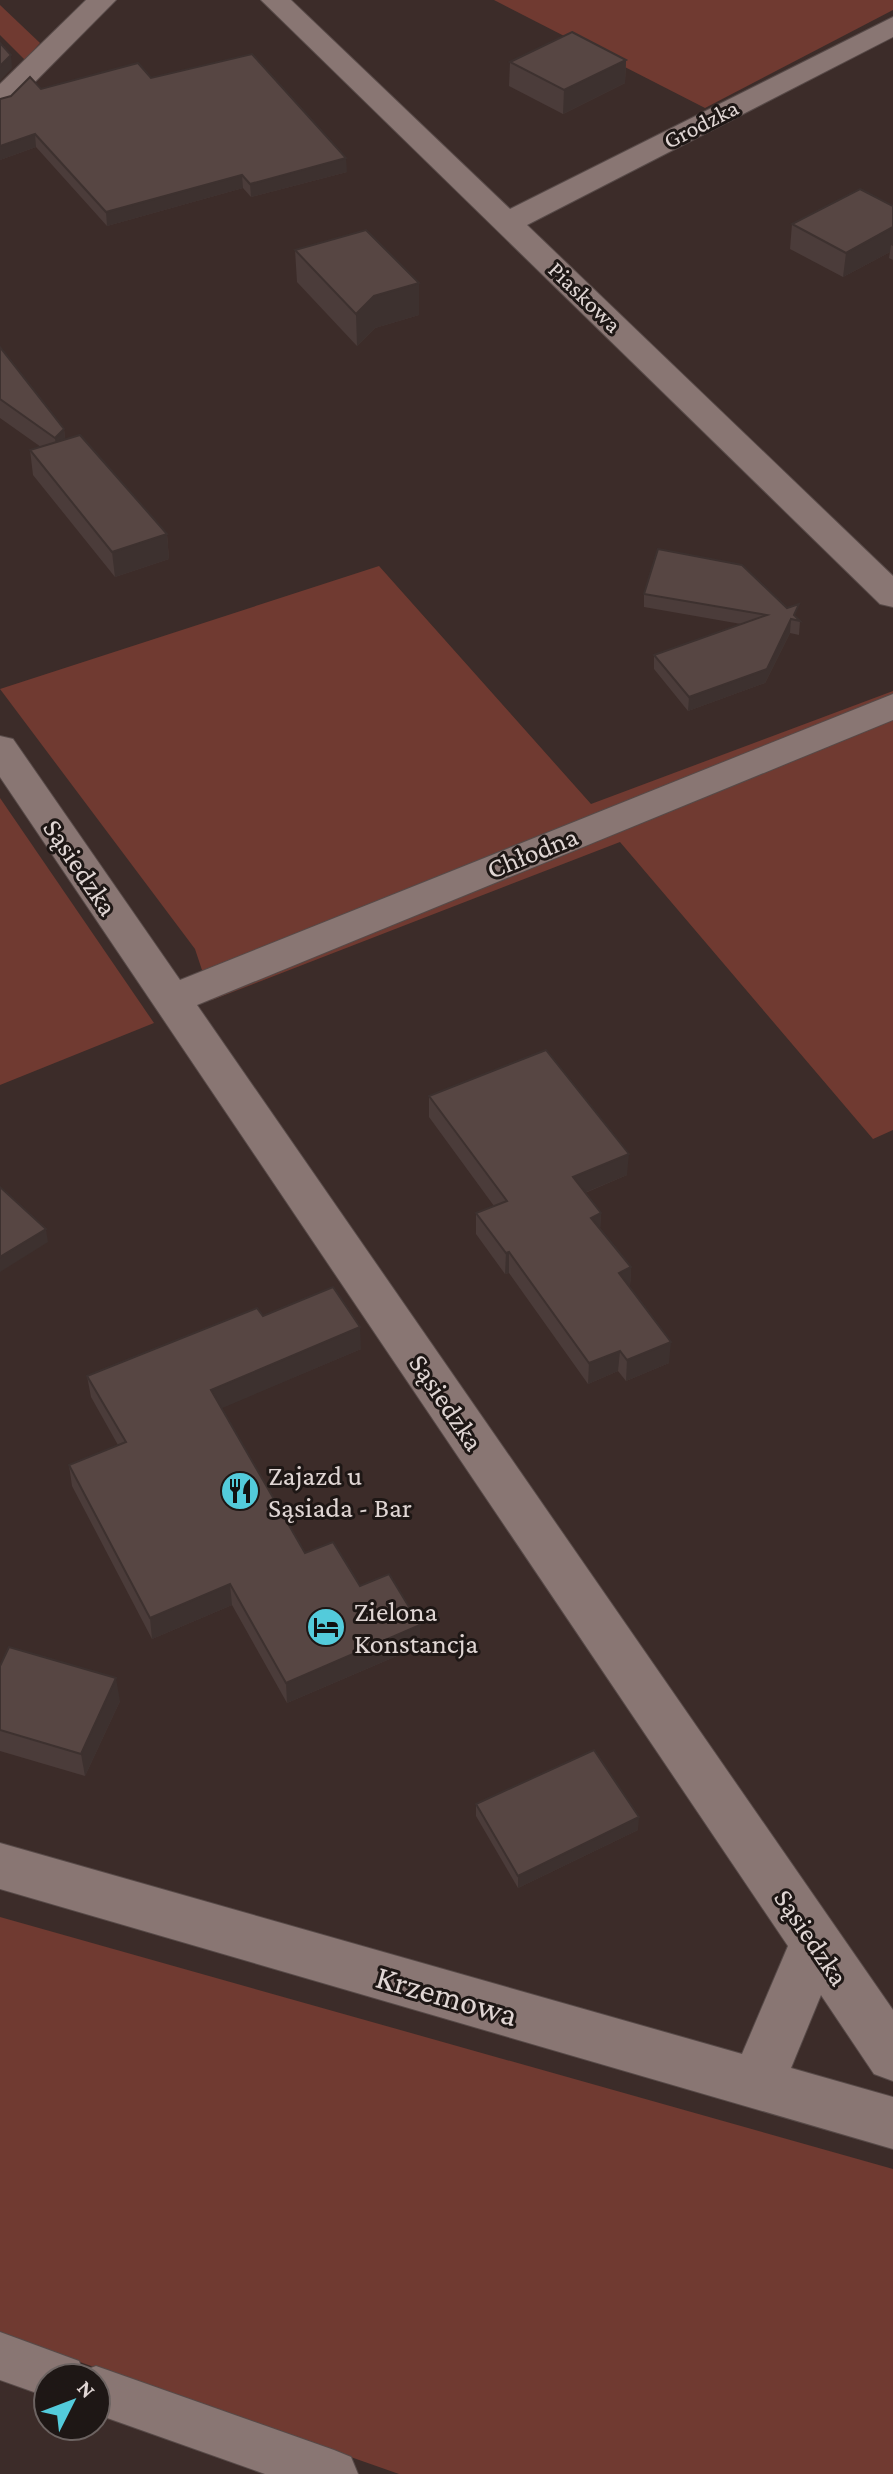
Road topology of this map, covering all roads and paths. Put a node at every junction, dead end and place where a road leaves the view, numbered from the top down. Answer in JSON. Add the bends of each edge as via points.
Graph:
{"nodes":[{"id":1,"x":102,"y":0,"type":"edge"},
{"id":2,"x":275,"y":0,"type":"edge"},
{"id":3,"x":893,"y":26,"type":"edge"},
{"id":4,"x":0,"y":101,"type":"edge"},
{"id":5,"x":509,"y":222,"type":"junction"},
{"id":6,"x":893,"y":596,"type":"edge"},
{"id":7,"x":893,"y":706,"type":"edge"},
{"id":8,"x":0,"y":748,"type":"edge"},
{"id":9,"x":171,"y":999,"type":"junction"},
{"id":10,"x":0,"y":1866,"type":"edge"},
{"id":11,"x":816,"y":1942,"type":"junction"},
{"id":12,"x":893,"y":2056,"type":"edge"},
{"id":13,"x":757,"y":2084,"type":"junction"},
{"id":14,"x":893,"y":2123,"type":"edge"},
{"id":15,"x":0,"y":2356,"type":"edge"},
{"id":16,"x":32,"y":2367,"type":"edge"},
{"id":17,"x":112,"y":2396,"type":"edge"},
{"id":18,"x":334,"y":2474,"type":"edge"}],
"edges":[{"from":1,"to":4,"type":"street"},
{"from":2,"to":5,"type":"street","name":"Piaskowa"},
{"from":3,"to":5,"type":"street","name":"Grodzka"},
{"from":5,"to":6,"type":"street","name":"Piaskowa"},
{"from":7,"to":9,"type":"street","name":"Chłodna"},
{"from":8,"to":9,"type":"street","name":"Sąsiedzka"},
{"from":9,"to":11,"type":"street","name":"Sąsiedzka"},
{"from":10,"to":13,"type":"street","name":"Krzemowa"},
{"from":11,"to":12,"type":"street","name":"Sąsiedzka"},
{"from":11,"to":13,"type":"street"},
{"from":13,"to":14,"type":"street","name":"Krzemowa"},
{"from":15,"to":16,"type":"lane"},
{"from":17,"to":18,"type":"lane"}]}
